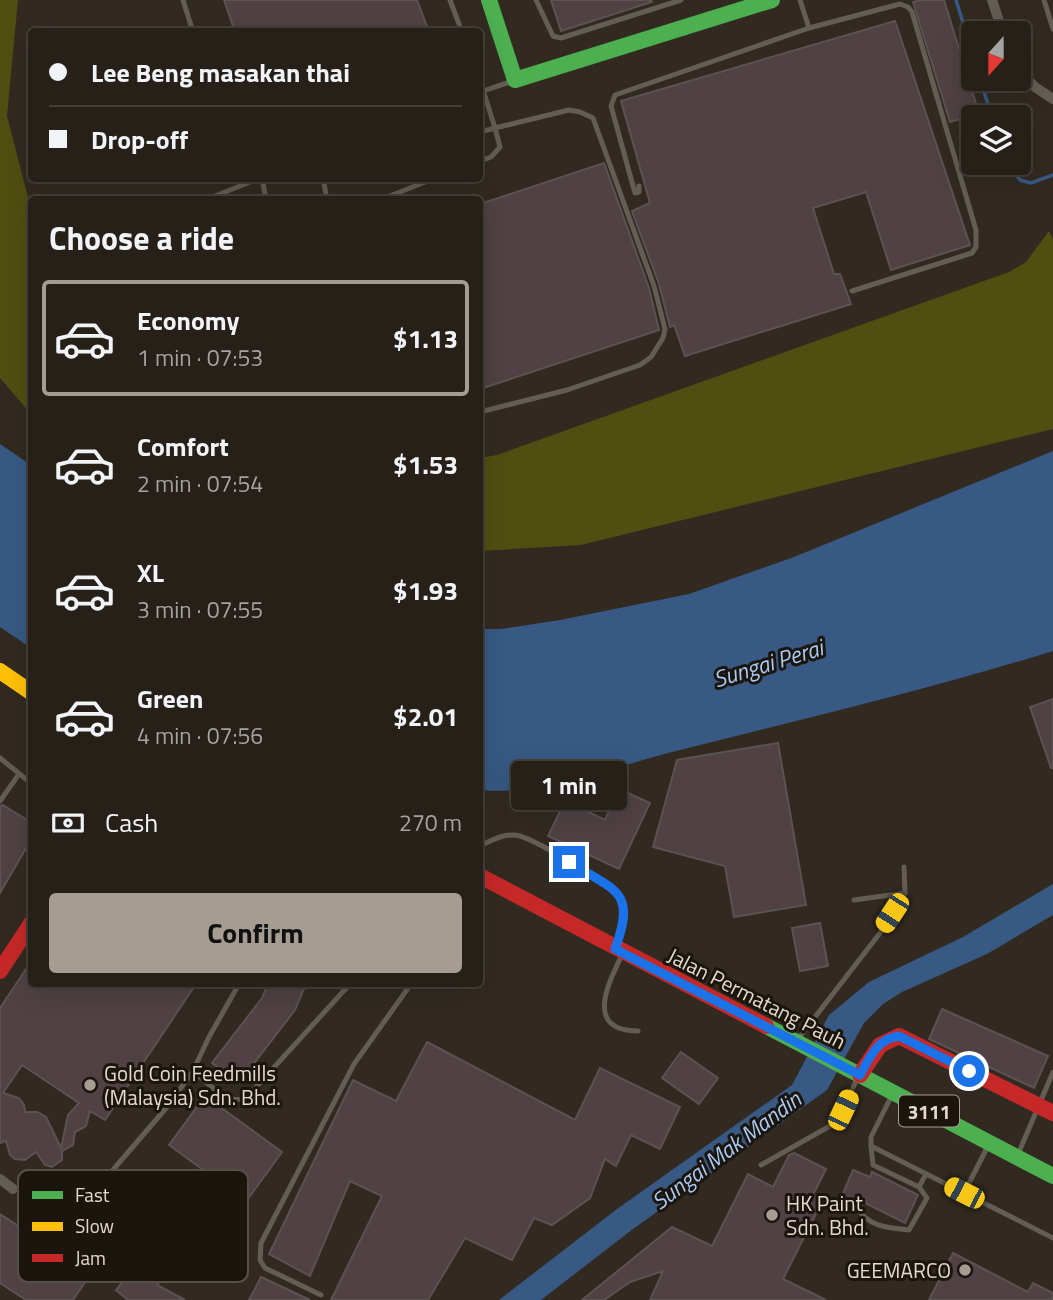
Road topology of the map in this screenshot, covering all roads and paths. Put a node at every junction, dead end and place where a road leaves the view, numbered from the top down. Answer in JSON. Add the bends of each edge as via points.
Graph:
{"nodes":[{"id":1,"x":183,"y":0,"type":"edge"},
{"id":2,"x":450,"y":0,"type":"edge"},
{"id":3,"x":489,"y":0,"type":"edge"},
{"id":4,"x":536,"y":0,"type":"edge"},
{"id":5,"x":681,"y":0,"type":"edge"},
{"id":6,"x":772,"y":0,"type":"edge"},
{"id":7,"x":800,"y":0,"type":"edge"},
{"id":8,"x":992,"y":0,"type":"edge"},
{"id":9,"x":1044,"y":0,"type":"edge"},
{"id":10,"x":999,"y":21,"type":"edge"},
{"id":11,"x":192,"y":28,"type":"edge"},
{"id":12,"x":460,"y":28,"type":"edge"},
{"id":13,"x":809,"y":28,"type":"junction"},
{"id":14,"x":1053,"y":29,"type":"edge"},
{"id":15,"x":514,"y":80,"type":"junction"},
{"id":16,"x":1031,"y":84,"type":"edge"},
{"id":17,"x":483,"y":90,"type":"edge"},
{"id":18,"x":483,"y":96,"type":"edge"},
{"id":19,"x":1053,"y":99,"type":"edge"},
{"id":20,"x":495,"y":128,"type":"junction"},
{"id":21,"x":483,"y":131,"type":"edge"},
{"id":22,"x":483,"y":161,"type":"edge"},
{"id":23,"x":251,"y":182,"type":"edge"},
{"id":24,"x":425,"y":182,"type":"edge"},
{"id":25,"x":639,"y":186,"type":"dead end"},
{"id":26,"x":215,"y":196,"type":"edge"},
{"id":27,"x":390,"y":196,"type":"edge"},
{"id":28,"x":852,"y":291,"type":"dead end"},
{"id":29,"x":483,"y":411,"type":"edge"},
{"id":30,"x":0,"y":671,"type":"edge"},
{"id":31,"x":28,"y":690,"type":"edge"},
{"id":32,"x":0,"y":758,"type":"edge"},
{"id":33,"x":19,"y":774,"type":"junction"},
{"id":34,"x":28,"y":781,"type":"edge"},
{"id":35,"x":0,"y":801,"type":"edge"},
{"id":36,"x":483,"y":845,"type":"edge"},
{"id":37,"x":904,"y":867,"type":"dead end"},
{"id":38,"x":483,"y":881,"type":"edge"},
{"id":39,"x":905,"y":893,"type":"junction"},
{"id":40,"x":854,"y":900,"type":"dead end"},
{"id":41,"x":28,"y":928,"type":"edge"},
{"id":42,"x":619,"y":951,"type":"junction"},
{"id":43,"x":0,"y":971,"type":"edge"},
{"id":44,"x":237,"y":987,"type":"edge"},
{"id":45,"x":347,"y":987,"type":"edge"},
{"id":46,"x":409,"y":987,"type":"edge"},
{"id":47,"x":638,"y":1031,"type":"dead end"},
{"id":48,"x":799,"y":1043,"type":"junction"},
{"id":49,"x":193,"y":1071,"type":"junction"},
{"id":50,"x":1053,"y":1072,"type":"edge"},
{"id":51,"x":860,"y":1075,"type":"junction"},
{"id":52,"x":893,"y":1092,"type":"junction"},
{"id":53,"x":1046,"y":1109,"type":"edge"},
{"id":54,"x":989,"y":1143,"type":"junction"},
{"id":55,"x":871,"y":1146,"type":"junction"},
{"id":56,"x":1017,"y":1157,"type":"junction"},
{"id":57,"x":761,"y":1165,"type":"dead end"},
{"id":58,"x":873,"y":1166,"type":"junction"},
{"id":59,"x":113,"y":1170,"type":"edge"},
{"id":60,"x":876,"y":1173,"type":"dead end"},
{"id":61,"x":926,"y":1174,"type":"junction"},
{"id":62,"x":1053,"y":1176,"type":"edge"},
{"id":63,"x":0,"y":1179,"type":"edge"},
{"id":64,"x":919,"y":1187,"type":"junction"},
{"id":65,"x":13,"y":1189,"type":"dead end"},
{"id":66,"x":964,"y":1193,"type":"junction"},
{"id":67,"x":862,"y":1202,"type":"dead end"},
{"id":68,"x":1053,"y":1238,"type":"edge"},
{"id":69,"x":321,"y":1295,"type":"dead end"}],
"edges":[{"from":1,"to":11,"type":"lane"},
{"from":2,"to":12,"type":"lane"},
{"from":3,"to":15,"type":"main road"},
{"from":4,"to":5,"type":"lane","via":[[552,36],[561,38]]},
{"from":6,"to":15,"type":"main road"},
{"from":7,"to":13,"type":"lane"},
{"from":8,"to":10,"type":"street"},
{"from":9,"to":14,"type":"lane"},
{"from":13,"to":25,"type":"lane","via":[[615,95],[611,106],[635,193]]},
{"from":13,"to":28,"type":"lane","via":[[900,4],[908,7],[976,230],[972,253]]},
{"from":15,"to":17,"type":"lane"},
{"from":16,"to":19,"type":"street"},
{"from":18,"to":20,"type":"lane"},
{"from":20,"to":21,"type":"lane"},
{"from":20,"to":22,"type":"lane","via":[[500,147]]},
{"from":20,"to":29,"type":"lane","via":[[569,110],[593,118],[665,329],[658,347],[640,365]]},
{"from":23,"to":26,"type":"lane"},
{"from":24,"to":27,"type":"lane"},
{"from":30,"to":31,"type":"main road"},
{"from":32,"to":33,"type":"lane"},
{"from":33,"to":34,"type":"lane"},
{"from":33,"to":35,"type":"lane"},
{"from":36,"to":42,"type":"lane","via":[[508,835],[520,836],[609,887],[625,907]]},
{"from":37,"to":39,"type":"lane"},
{"from":38,"to":42,"type":"main road","name":"Jalan Permatang Pauh","number":"3111"},
{"from":39,"to":40,"type":"lane"},
{"from":39,"to":48,"type":"lane"},
{"from":41,"to":43,"type":"main road"},
{"from":42,"to":47,"type":"lane","via":[[605,1011],[611,1023]]},
{"from":42,"to":48,"type":"main road","name":"Jalan Permatang Pauh","number":"3111"},
{"from":44,"to":49,"type":"lane"},
{"from":45,"to":49,"type":"lane","via":[[246,1098],[228,1098]]},
{"from":46,"to":69,"type":"lane","via":[[354,1064],[261,1243],[260,1260],[265,1268]]},
{"from":48,"to":51,"type":"main road","name":"Jalan Permatang Pauh","number":"3111"},
{"from":49,"to":59,"type":"lane"},
{"from":50,"to":53,"type":"lane"},
{"from":51,"to":52,"type":"main road","name":"Jalan Permatang Pauh","number":"3111"},
{"from":51,"to":53,"type":"main road","via":[[877,1045],[899,1036]]},
{"from":51,"to":57,"type":"lane","via":[[837,1122]]},
{"from":52,"to":54,"type":"main road","name":"Jalan Permatang Pauh","number":"3111"},
{"from":52,"to":55,"type":"lane"},
{"from":53,"to":56,"type":"lane"},
{"from":54,"to":56,"type":"main road","name":"Jalan Permatang Pauh","number":"3111"},
{"from":54,"to":66,"type":"lane"},
{"from":55,"to":58,"type":"lane"},
{"from":55,"to":61,"type":"lane"},
{"from":56,"to":62,"type":"main road","name":"Jalan Permatang Pauh","number":"3111"},
{"from":58,"to":60,"type":"lane"},
{"from":58,"to":64,"type":"lane"},
{"from":61,"to":64,"type":"lane"},
{"from":61,"to":66,"type":"lane"},
{"from":63,"to":65,"type":"street"},
{"from":64,"to":67,"type":"lane","via":[[927,1198],[909,1230],[883,1227],[862,1216],[858,1209]]},
{"from":66,"to":68,"type":"lane"}]}
